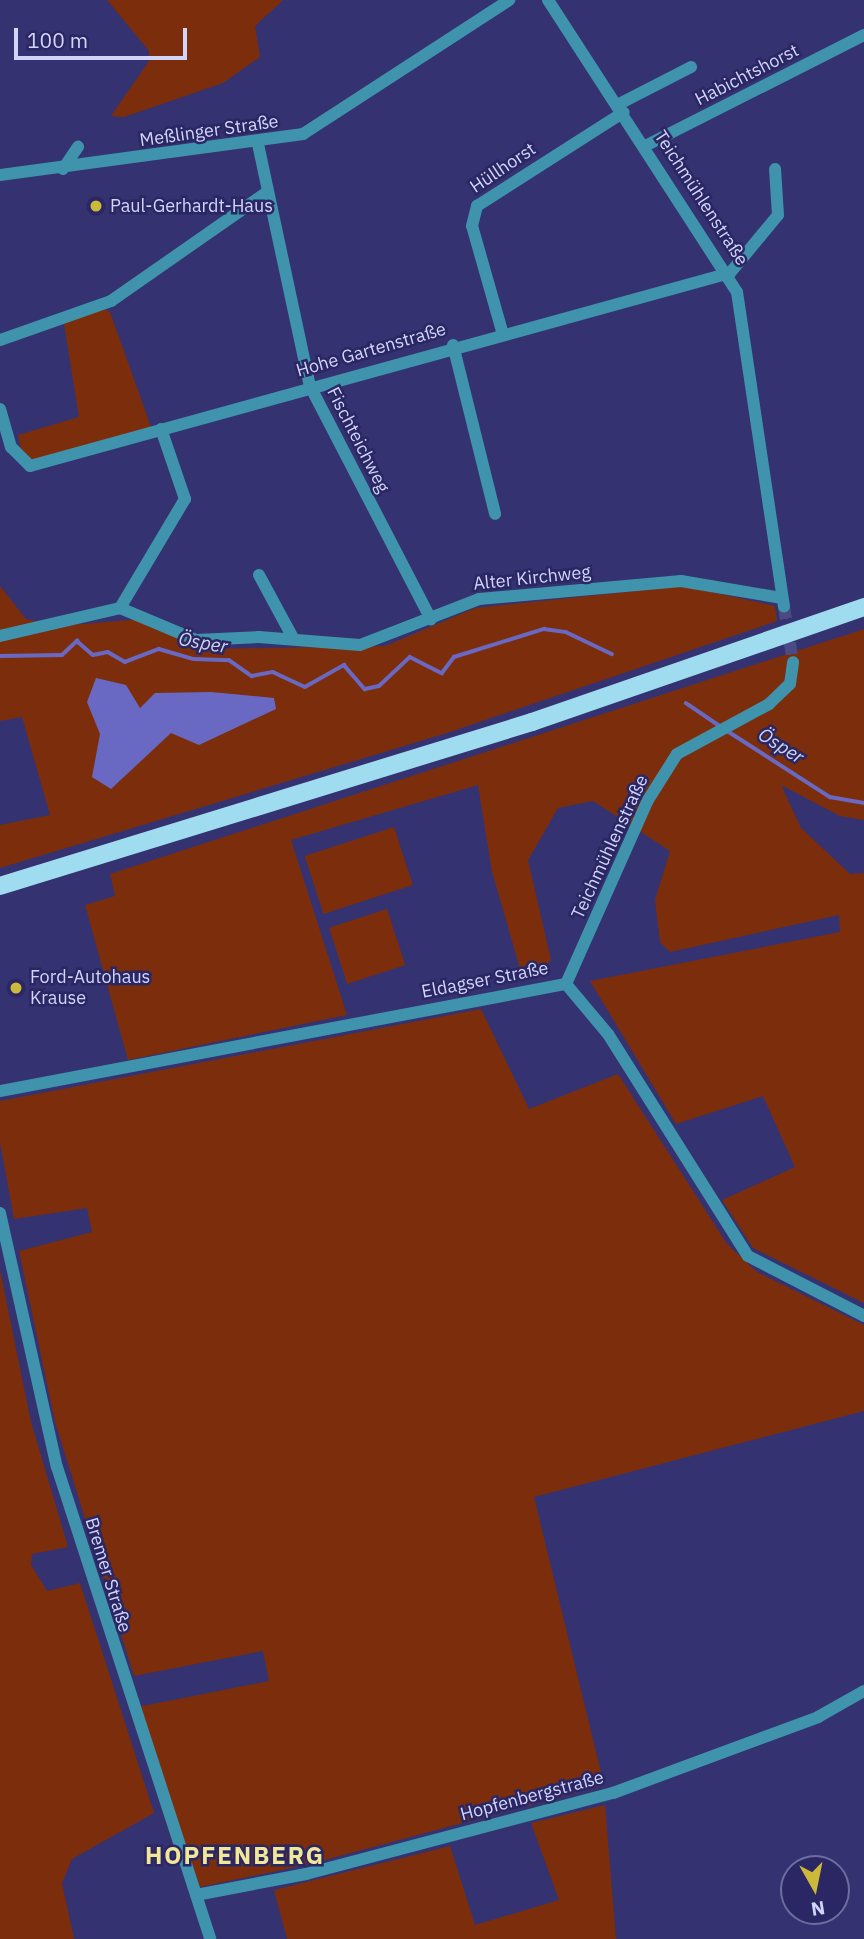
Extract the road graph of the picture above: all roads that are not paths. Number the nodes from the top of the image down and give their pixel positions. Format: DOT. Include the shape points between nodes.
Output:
graph roads {
  1 [pos="509,0"];
  2 [pos="548,0"];
  3 [pos="864,35"];
  4 [pos="691,66"];
  5 [pos="621,108"];
  6 [pos="258,144"];
  7 [pos="647,145"];
  8 [pos="78,147"];
  9 [pos="63,169"];
  10 [pos="775,169"];
  11 [pos="0,175"];
  12 [pos="267,192"];
  13 [pos="730,273"];
  14 [pos="502,331"];
  15 [pos="0,340"];
  16 [pos="453,345"];
  17 [pos="310,386"];
  18 [pos="0,409"];
  19 [pos="161,429"];
  20 [pos="495,514"];
  21 [pos="259,575"];
  22 [pos="783,603"];
  23 [pos="864,607"];
  24 [pos="120,608"];
  25 [pos="431,619"];
  26 [pos="0,636"];
  27 [pos="293,638"];
  28 [pos="793,662"];
  29 [pos="0,886"];
  30 [pos="566,984"];
  31 [pos="0,1091"];
  32 [pos="0,1213"];
  33 [pos="864,1316"];
  34 [pos="864,1691"];
  35 [pos="196,1895"];
  36 [pos="210,1939"];
  1 -- 6 [label="street, Meßlinger Straße" via="303,134"];
  2 -- 5 [label="street, Teichmühlenstraße"];
  3 -- 7 [label="street, Habichtshorst"];
  4 -- 5 [label="street, Hüllhorst"];
  5 -- 7 [label="street, Teichmühlenstraße"];
  5 -- 14 [label="street, Hüllhorst" via="477,206 472,226"];
  6 -- 9 [label="street, Meßlinger Straße"];
  6 -- 12 [label="street, Fischteichweg"];
  7 -- 13 [label="street, Teichmühlenstraße"];
  8 -- 9 [label="street"];
  9 -- 11 [label="street, Meßlinger Straße"];
  10 -- 13 [label="street" via="778,215"];
  12 -- 15 [label="street" via="111,301"];
  12 -- 17 [label="street, Fischteichweg"];
  13 -- 14 [label="street, Hohe Gartenstraße"];
  13 -- 22 [label="street, Teichmühlenstraße"];
  14 -- 16 [label="street, Hohe Gartenstraße"];
  16 -- 17 [label="street, Hohe Gartenstraße"];
  16 -- 20 [label="street"];
  17 -- 19 [label="street, Hohe Gartenstraße"];
  17 -- 25 [label="street, Fischteichweg"];
  18 -- 19 [label="street, Hohe Gartenstraße" via="11,447 24,463"];
  19 -- 24 [label="street" via="185,499"];
  21 -- 27 [label="street"];
  22 -- 25 [label="street, Alter Kirchweg" via="681,581 479,599"];
  23 -- 29 [label="main road" via="519,727"];
  24 -- 26 [label="street"];
  24 -- 27 [label="street, Alter Kirchweg" via="196,640"];
  25 -- 27 [label="street, Alter Kirchweg" via="360,645"];
  28 -- 30 [label="street, Teichmühlenstraße" via="790,684 731,726 677,754 648,800"];
  30 -- 31 [label="street, Eldagser Straße"];
  30 -- 33 [label="street, Eldagser Straße" via="608,1034 748,1256"];
  32 -- 35 [label="street, Bremer Straße" via="57,1467"];
  34 -- 35 [label="street, Hopfenbergstraße" via="818,1717 613,1793 306,1874"];
  35 -- 36 [label="street, Bremer Straße"];
}
